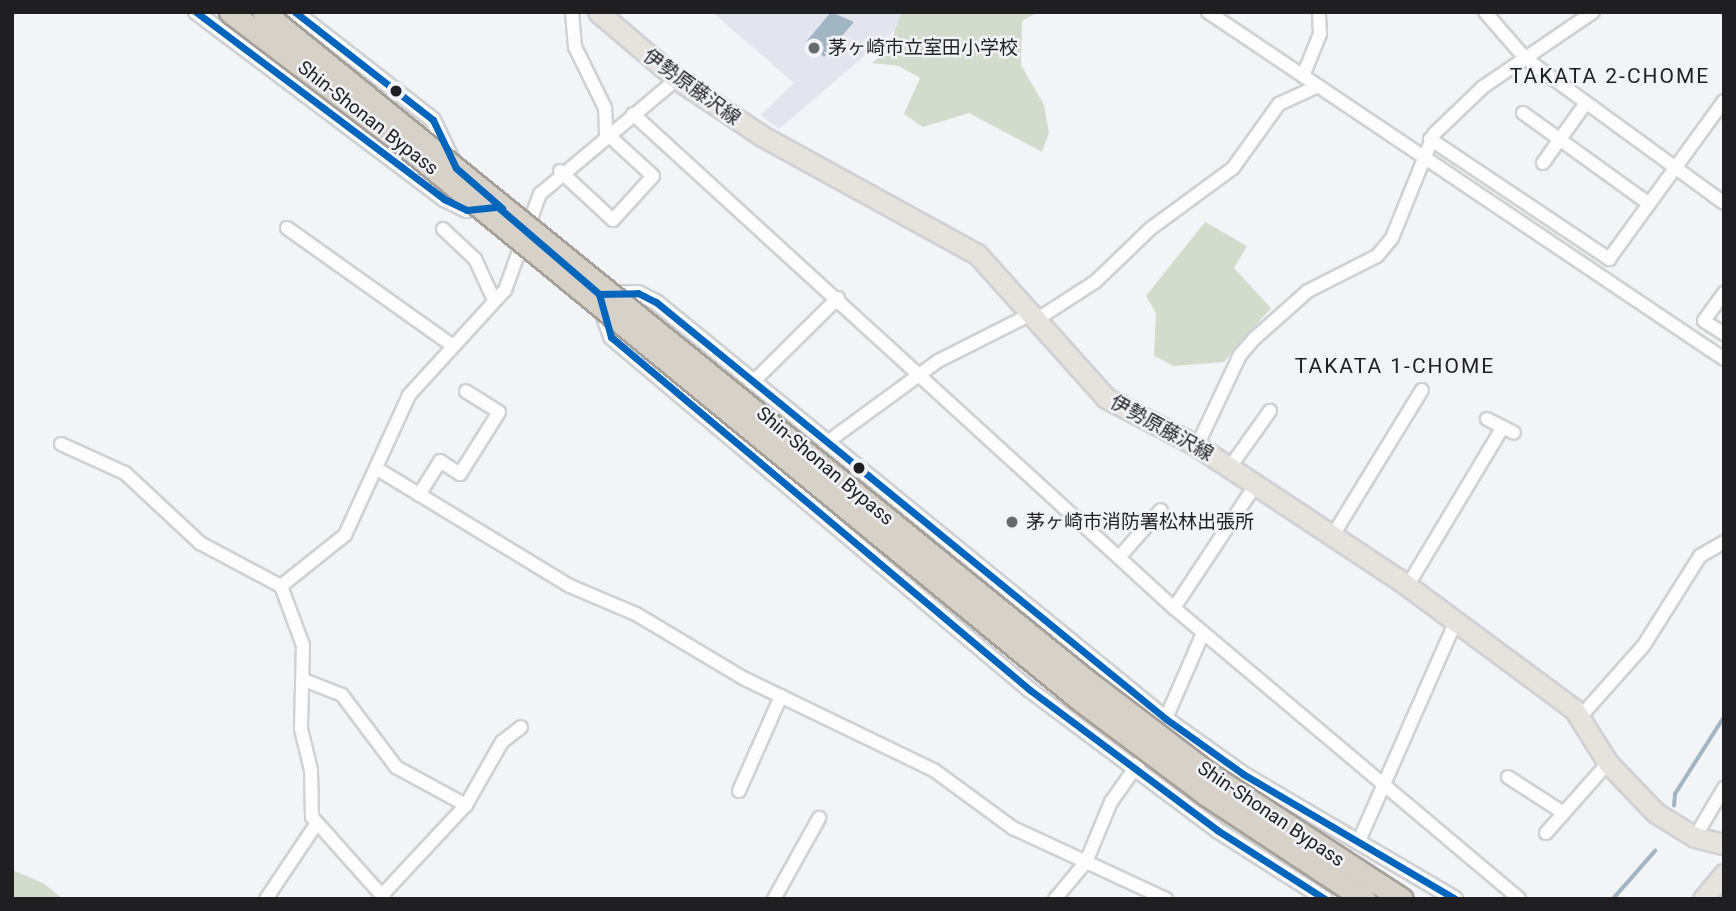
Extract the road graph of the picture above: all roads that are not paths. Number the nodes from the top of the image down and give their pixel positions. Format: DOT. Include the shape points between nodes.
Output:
graph roads {
  1 [pos="196,12"];
  2 [pos="230,12"];
  3 [pos="263,12"];
  4 [pos="295,12"];
  5 [pos="572,12"];
  6 [pos="597,12"];
  7 [pos="1208,12"];
  8 [pos="1319,12"];
  9 [pos="1485,12"];
  10 [pos="1593,12"];
  11 [pos="1525,58"];
  12 [pos="1303,76"];
  13 [pos="677,79"];
  14 [pos="1318,86"];
  15 [pos="1724,102"];
  16 [pos="1586,103"];
  17 [pos="1523,113"];
  18 [pos="633,114"];
  19 [pos="606,133"];
  20 [pos="1430,139"];
  21 [pos="1560,140"];
  22 [pos="1422,155"];
  23 [pos="1543,163"];
  24 [pos="1675,168"];
  25 [pos="560,171"];
  26 [pos="1724,203"];
  27 [pos="1649,204"];
  28 [pos="508,216"];
  29 [pos="287,228"];
  30 [pos="443,229"];
  31 [pos="524,229"];
  32 [pos="1724,293"];
  33 [pos="599,294"];
  34 [pos="838,298"];
  35 [pos="494,300"];
  36 [pos="1033,317"];
  37 [pos="1724,334"];
  38 [pos="450,344"];
  39 [pos="1724,359"];
  40 [pos="917,376"];
  41 [pos="752,383"];
  42 [pos="1422,390"];
  43 [pos="466,391"];
  44 [pos="1270,411"];
  45 [pos="1487,419"];
  46 [pos="822,440"];
  47 [pos="61,444"];
  48 [pos="1197,446"];
  49 [pos="1230,467"];
  50 [pos="379,471"];
  51 [pos="782,479"];
  52 [pos="1256,484"];
  53 [pos="419,495"];
  54 [pos="1161,510"];
  55 [pos="1333,535"];
  56 [pos="1724,541"];
  57 [pos="1121,555"];
  58 [pos="281,586"];
  59 [pos="1408,586"];
  60 [pos="1174,608"];
  61 [pos="1455,623"];
  62 [pos="1203,633"];
  63 [pos="304,680"];
  64 [pos="781,696"];
  65 [pos="1581,716"];
  66 [pos="1166,719"];
  67 [pos="521,727"];
  68 [pos="1608,763"];
  69 [pos="1136,770"];
  70 [pos="1508,777"];
  71 [pos="1380,783"];
  72 [pos="1724,788"];
  73 [pos="739,791"];
  74 [pos="466,805"];
  75 [pos="1562,811"];
  76 [pos="819,818"];
  77 [pos="315,826"];
  78 [pos="1546,833"];
  79 [pos="1695,837"];
  80 [pos="1358,843"];
  81 [pos="1724,844"];
  82 [pos="1086,862"];
  83 [pos="1724,874"];
  84 [pos="384,896"];
  85 [pos="266,899"];
  86 [pos="774,899"];
  87 [pos="1055,899"];
  88 [pos="1166,899"];
  89 [pos="1325,899"];
  90 [pos="1364,899"];
  91 [pos="1402,899"];
  92 [pos="1455,899"];
  93 [pos="1519,899"];
  94 [pos="1703,899"];
  1 -- 28 [label="street" via="444,200 467,209 498,207"];
  2 -- 90 [label="highway, Shin-Shonan Bypass, bridge" via="402,143 1080,700 1205,794"];
  3 -- 91 [label="highway, Shin-Shonan Bypass, bridge" via="1086,680 1208,773"];
  4 -- 28 [label="street" via="433,120 456,168"];
  5 -- 19 [label="street" via="575,47 605,108"];
  6 -- 13 [label="main road, 伊勢原藤沢線"];
  7 -- 12 [label="street"];
  8 -- 12 [label="street" via="1320,34"];
  9 -- 11 [label="street"];
  10 -- 11 [label="street"];
  11 -- 16 [label="street"];
  11 -- 20 [label="street" via="1464,103"];
  12 -- 14 [label="street"];
  13 -- 18 [label="street"];
  13 -- 36 [label="main road, 伊勢原藤沢線" via="762,136 977,254"];
  14 -- 22 [label="street"];
  14 -- 36 [label="street" via="1279,104 1233,168 1143,235 1088,288"];
  15 -- 24 [label="street"];
  16 -- 21 [label="street"];
  16 -- 24 [label="street"];
  17 -- 21 [label="street"];
  18 -- 19 [label="street"];
  18 -- 34 [label="street"];
  19 -- 25 [label="street"];
  19 -- 25 [label="street" via="653,176 612,220"];
  20 -- 22 [label="street"];
  20 -- 27 [label="street" via="1609,259"];
  21 -- 23 [label="street"];
  21 -- 27 [label="street"];
  22 -- 39 [label="street"];
  22 -- 48 [label="street" via="1385,248 1308,290 1255,338 1240,355"];
  24 -- 26 [label="street"];
  24 -- 27 [label="street"];
  25 -- 31 [label="street" via="540,194"];
  28 -- 31 [label="street"];
  29 -- 38 [label="street"];
  30 -- 35 [label="street" via="475,259"];
  31 -- 33 [label="street"];
  31 -- 35 [label="street" via="505,290"];
  32 -- 37 [label="street" via="1704,321"];
  33 -- 41 [label="street" via="638,293 656,302"];
  33 -- 51 [label="street" via="611,337"];
  34 -- 40 [label="street"];
  34 -- 41 [label="street"];
  35 -- 38 [label="street"];
  36 -- 40 [label="street"];
  36 -- 48 [label="main road, 伊勢原藤沢線" via="1106,398"];
  38 -- 50 [label="street" via="409,395"];
  40 -- 46 [label="street"];
  40 -- 57 [label="street"];
  41 -- 46 [label="street"];
  42 -- 55 [label="street"];
  43 -- 53 [label="street" via="499,412 460,474 440,461"];
  44 -- 49 [label="street"];
  45 -- 59 [label="street" via="1509,430"];
  46 -- 51 [label="street"];
  46 -- 66 [label="street"];
  47 -- 58 [label="street" via="125,473 200,543"];
  48 -- 49 [label="main road, 伊勢原藤沢線"];
  49 -- 52 [label="main road, 伊勢原藤沢線"];
  50 -- 53 [label="street"];
  50 -- 58 [label="street" via="345,535"];
  51 -- 69 [label="street" via="1030,690"];
  52 -- 55 [label="main road, 伊勢原藤沢線"];
  52 -- 60 [label="street"];
  53 -- 64 [label="street" via="570,586 636,614"];
  54 -- 57 [label="street"];
  55 -- 59 [label="main road, 伊勢原藤沢線"];
  56 -- 65 [label="street" via="1700,556 1644,645"];
  57 -- 60 [label="street"];
  58 -- 63 [label="street" via="299,627"];
  59 -- 61 [label="main road, 伊勢原藤沢線"];
  60 -- 62 [label="street"];
  61 -- 65 [label="main road, 伊勢原藤沢線"];
  61 -- 71 [label="street"];
  62 -- 66 [label="street"];
  62 -- 71 [label="street"];
  63 -- 74 [label="street" via="342,695 396,767"];
  63 -- 77 [label="street" via="301,729"];
  64 -- 73 [label="street"];
  64 -- 82 [label="street" via="936,771 1013,828"];
  65 -- 68 [label="main road, 伊勢原藤沢線"];
  66 -- 69 [label="street"];
  66 -- 80 [label="street"];
  67 -- 74 [label="street" via="502,742"];
  68 -- 75 [label="street"];
  68 -- 79 [label="main road, 伊勢原藤沢線" via="1656,813"];
  69 -- 82 [label="street" via="1111,802"];
  69 -- 89 [label="street"];
  70 -- 75 [label="street"];
  71 -- 80 [label="street"];
  71 -- 93 [label="street"];
  72 -- 79 [label="street"];
  74 -- 84 [label="street"];
  75 -- 78 [label="street"];
  76 -- 86 [label="street"];
  77 -- 84 [label="street"];
  77 -- 85 [label="street"];
  79 -- 81 [label="main road, 伊勢原藤沢線"];
  80 -- 92 [label="street"];
  82 -- 87 [label="street"];
  82 -- 88 [label="street"];
  83 -- 94 [label="main road"];
}
